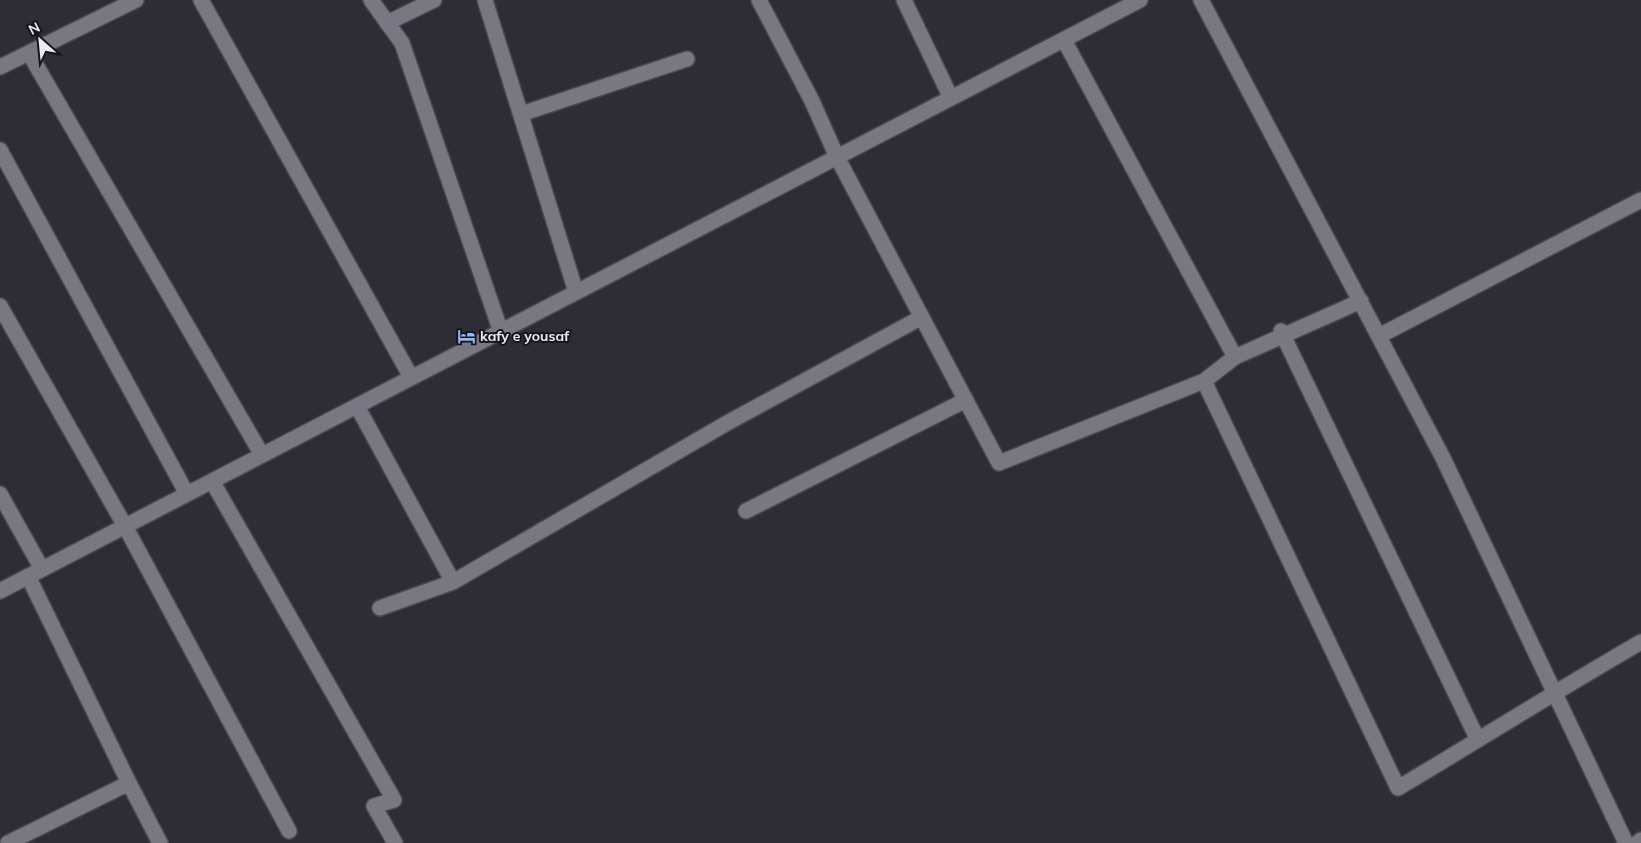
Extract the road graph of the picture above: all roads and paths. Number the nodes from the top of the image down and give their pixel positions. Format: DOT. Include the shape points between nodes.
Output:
graph roads {
  1 [pos="136,0"];
  2 [pos="201,0"];
  3 [pos="371,0"];
  4 [pos="434,0"];
  5 [pos="485,0"];
  6 [pos="759,0"];
  7 [pos="904,0"];
  8 [pos="1140,0"];
  9 [pos="1201,0"];
  10 [pos="388,23"];
  11 [pos="1064,40"];
  12 [pos="28,53"];
  13 [pos="687,59"];
  14 [pos="0,67"];
  15 [pos="951,98"];
  16 [pos="521,114"];
  17 [pos="0,150"];
  18 [pos="837,157"];
  19 [pos="1641,200"];
  20 [pos="576,292"];
  21 [pos="1360,301"];
  22 [pos="0,306"];
  23 [pos="922,317"];
  24 [pos="500,332"];
  25 [pos="1282,333"];
  26 [pos="1379,336"];
  27 [pos="1235,357"];
  28 [pos="411,378"];
  29 [pos="1204,381"];
  30 [pos="966,400"];
  31 [pos="357,406"];
  32 [pos="262,455"];
  33 [pos="212,481"];
  34 [pos="0,494"];
  35 [pos="186,494"];
  36 [pos="746,510"];
  37 [pos="125,526"];
  38 [pos="42,569"];
  39 [pos="28,576"];
  40 [pos="454,582"];
  41 [pos="0,591"];
  42 [pos="380,608"];
  43 [pos="1641,642"];
  44 [pos="1554,691"];
  45 [pos="1478,740"];
  46 [pos="129,783"];
  47 [pos="290,831"];
  48 [pos="1641,840"];
  49 [pos="8,843"];
  50 [pos="160,843"];
  51 [pos="395,843"];
  52 [pos="1626,843"];
  53 [pos="1638,843"];
  1 -- 12 [label="street"];
  2 -- 28 [label="street"];
  3 -- 10 [label="street"];
  4 -- 10 [label="street"];
  5 -- 16 [label="street"];
  6 -- 18 [label="street" via="812,101"];
  7 -- 15 [label="street"];
  8 -- 11 [label="street"];
  9 -- 21 [label="street"];
  10 -- 24 [label="street" via="402,43"];
  11 -- 15 [label="street"];
  11 -- 27 [label="street"];
  12 -- 14 [label="street"];
  12 -- 32 [label="street"];
  13 -- 16 [label="street"];
  15 -- 18 [label="street"];
  16 -- 20 [label="street"];
  17 -- 35 [label="street"];
  18 -- 20 [label="street"];
  18 -- 23 [label="street"];
  19 -- 26 [label="street"];
  20 -- 24 [label="street"];
  21 -- 25 [label="street"];
  21 -- 26 [label="street"];
  22 -- 37 [label="street"];
  23 -- 30 [label="street"];
  23 -- 40 [label="street" via="728,422"];
  24 -- 28 [label="street"];
  25 -- 27 [label="street"];
  25 -- 45 [label="street"];
  26 -- 44 [label="street" via="1443,458"];
  27 -- 29 [label="street"];
  28 -- 31 [label="street"];
  29 -- 30 [label="street" via="999,463"];
  29 -- 45 [label="street" via="1398,788"];
  30 -- 36 [label="street"];
  31 -- 32 [label="street"];
  31 -- 40 [label="street"];
  32 -- 33 [label="street"];
  33 -- 35 [label="street"];
  33 -- 51 [label="street" via="394,800 374,806"];
  34 -- 38 [label="street"];
  35 -- 37 [label="street"];
  37 -- 38 [label="street"];
  37 -- 47 [label="street"];
  38 -- 39 [label="street"];
  39 -- 41 [label="street"];
  39 -- 46 [label="street"];
  40 -- 42 [label="street"];
  43 -- 44 [label="street"];
  44 -- 45 [label="street"];
  44 -- 52 [label="street"];
  46 -- 49 [label="street"];
  46 -- 50 [label="street"];
  48 -- 53 [label="street"];
}
